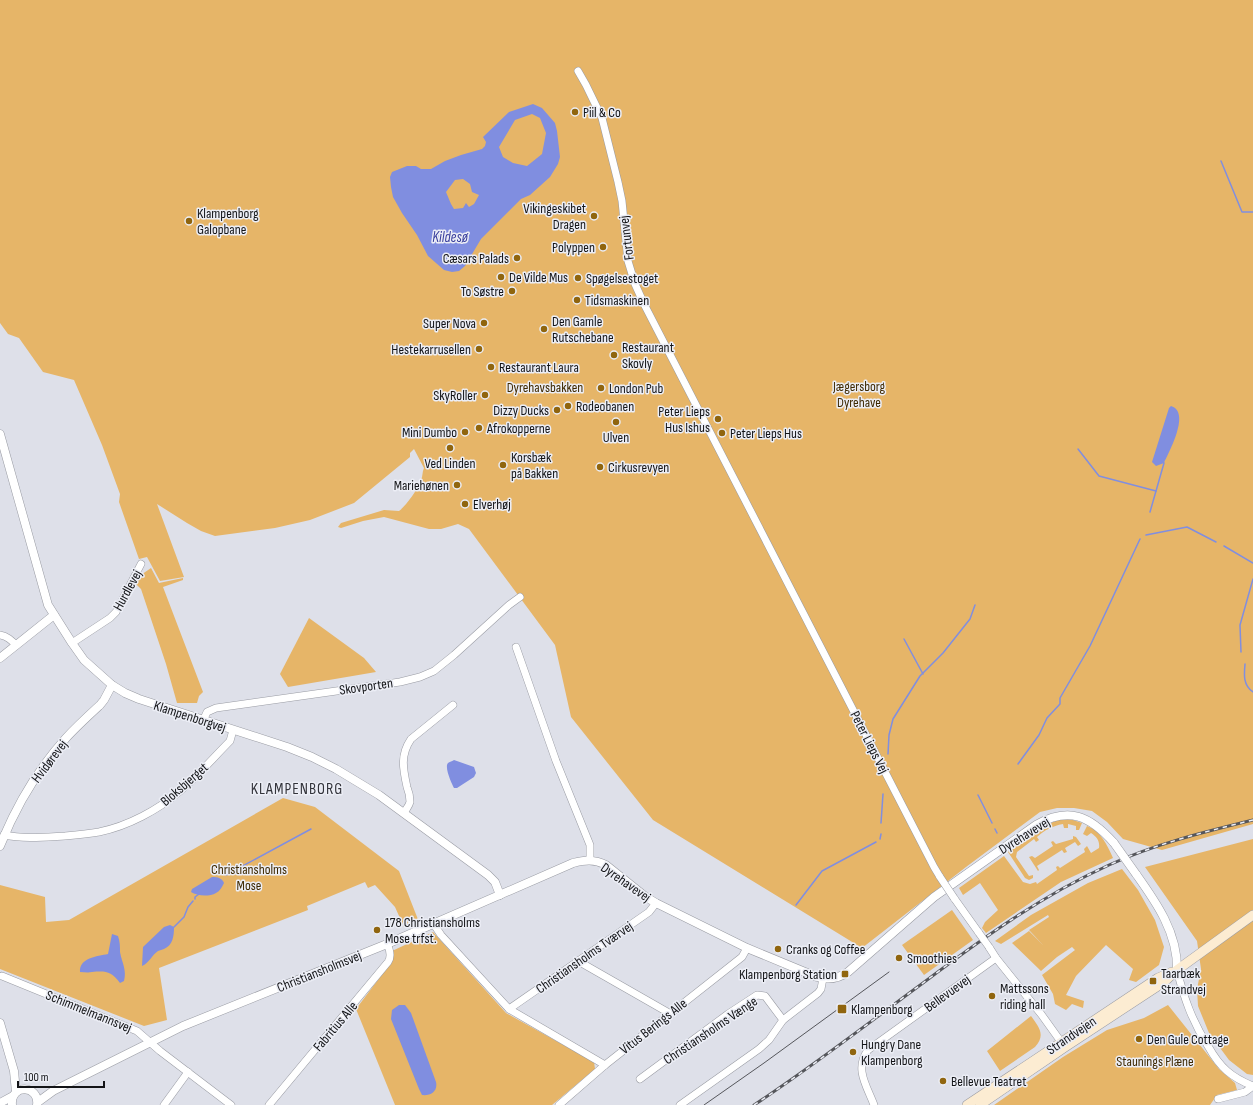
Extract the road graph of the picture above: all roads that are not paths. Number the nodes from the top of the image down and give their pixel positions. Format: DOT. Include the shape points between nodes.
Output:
graph roads {
  1 [pos="578,71"];
  2 [pos="704,420"];
  3 [pos="0,434"];
  4 [pos="141,564"];
  5 [pos="520,598"];
  6 [pos="54,615"];
  7 [pos="0,635"];
  8 [pos="72,643"];
  9 [pos="16,645"];
  10 [pos="516,647"];
  11 [pos="0,658"];
  12 [pos="112,685"];
  13 [pos="453,705"];
  14 [pos="203,721"];
  15 [pos="233,730"];
  16 [pos="404,813"];
  17 [pos="4,835"];
  18 [pos="0,846"];
  19 [pos="590,860"];
  20 [pos="500,895"];
  21 [pos="656,903"];
  22 [pos="1253,915"];
  23 [pos="433,924"];
  24 [pos="387,944"];
  25 [pos="747,948"];
  26 [pos="996,958"];
  27 [pos="578,961"];
  28 [pos="1177,970"];
  29 [pos="2,976"];
  30 [pos="823,978"];
  31 [pos="509,1009"];
  32 [pos="669,1013"];
  33 [pos="783,1020"];
  34 [pos="0,1023"];
  35 [pos="151,1042"];
  36 [pos="1063,1044"];
  37 [pos="605,1065"];
  38 [pos="14,1071"];
  39 [pos="188,1072"];
  40 [pos="640,1079"];
  41 [pos="1253,1086"];
  42 [pos="26,1089"];
  43 [pos="53,1091"];
  44 [pos="15,1094"];
  45 [pos="35,1094"];
  46 [pos="1218,1099"];
  47 [pos="0,1103"];
  48 [pos="37,1104"];
  49 [pos="12,1105"];
  50 [pos="164,1105"];
  51 [pos="231,1105"];
  52 [pos="269,1105"];
  53 [pos="558,1105"];
  54 [pos="680,1105"];
  55 [pos="874,1105"];
  56 [pos="967,1105"];
  57 [pos="980,1105"];
  1 -- 2 [label="street, Fortunvej" via="602,118 610,147 622,201 628,261 635,284"];
  2 -- 26 [label="street, Peter Lieps Vej, bridge" via="931,862"];
  3 -- 6 [label="street, Klampenborgvej" via="44,597"];
  4 -- 8 [label="street, Hurdlevej" via="116,612"];
  5 -- 14 [label="street, Skovporten" via="434,671 420,677 216,708 207,712"];
  6 -- 8 [label="street, Klampenborgvej"];
  6 -- 9 [label="street"];
  7 -- 9 [label="street"];
  8 -- 12 [label="street, Klampenborgvej" via="84,660"];
  9 -- 11 [label="street"];
  10 -- 19 [label="street, Dyrehavevej" via="556,761 590,845"];
  12 -- 14 [label="street, Klampenborgvej" via="139,699"];
  12 -- 17 [label="street, Hvidørevej" via="104,700 52,754 14,812"];
  13 -- 16 [label="street" via="406,746 403,762 410,804"];
  14 -- 15 [label="street, Klampenborgvej"];
  15 -- 16 [label="street, Klampenborgvej" via="287,747 330,766"];
  15 -- 17 [label="street, Bloksbjerget" via="230,741 181,791 130,822 85,834 16,837"];
  16 -- 20 [label="street, Klampenborgvej" via="488,875 495,882"];
  17 -- 18 [label="street, Hvidørevej"];
  19 -- 20 [label="street, Christiansholmsvej" via="573,863"];
  19 -- 21 [label="street, Dyrehavevej" via="606,865"];
  20 -- 23 [label="street, Christiansholmsvej"];
  21 -- 25 [label="street, Dyrehavevej"];
  21 -- 27 [label="street, Christiansholms Tværvej" via="649,912"];
  22 -- 28 [label="main road, Strandvejen"];
  23 -- 24 [label="street, Christiansholmsvej"];
  23 -- 31 [label="street" via="440,935"];
  24 -- 35 [label="street, Christiansholmsvej" via="183,1026"];
  24 -- 52 [label="street, Fabritius Alle" via="391,958"];
  25 -- 30 [label="street, Dyrehavevej"];
  25 -- 32 [label="street, Vitus Berings Alle" via="742,957"];
  26 -- 36 [label="street, Peter Lieps Vej"];
  26 -- 55 [label="street, Bellevuevej" via="868,1050 861,1068"];
  27 -- 31 [label="street, Christiansholms Tværvej"];
  27 -- 32 [label="street"];
  28 -- 30 [label="street, Dyrehavevej, bridge" via="1176,955 1165,919 1156,902 1114,843 1097,826 1088,820 1067,815 1055,816 1036,824 934,897 848,972 838,977"];
  28 -- 36 [label="main road, Strandvejen" via="1164,982"];
  28 -- 41 [label="street" via="1192,1017 1214,1056 1240,1081"];
  29 -- 35 [label="street, Schimmelmannsvej" via="137,1031"];
  30 -- 33 [label="street" via="818,993"];
  31 -- 37 [label="street"];
  32 -- 37 [label="street, Vitus Berings Alle"];
  33 -- 40 [label="street, Christiansholms Vænge" via="765,996 757,995"];
  33 -- 54 [label="street" via="759,1049"];
  34 -- 38 [label="street"];
  35 -- 39 [label="street, Schimmelmannsvej"];
  35 -- 43 [label="street, Christiansholmsvej"];
  36 -- 56 [label="main road, Strandvejen"];
  36 -- 57 [label="main road, Strandvejen"];
  37 -- 53 [label="street, Vitus Berings Alle"];
  38 -- 42 [label="street"];
  38 -- 44 [label="street"];
  39 -- 50 [label="street"];
  39 -- 51 [label="street, Schimmelmannsvej"];
  41 -- 46 [label="street" via="1243,1093"];
  42 -- 44 [label="street"];
  42 -- 45 [label="street"];
  43 -- 45 [label="street, Christiansholmsvej"];
  43 -- 48 [label="street, Christiansholmsvej"];
  44 -- 47 [label="street"];
  44 -- 49 [label="street"];
  45 -- 48 [label="street"];
}
